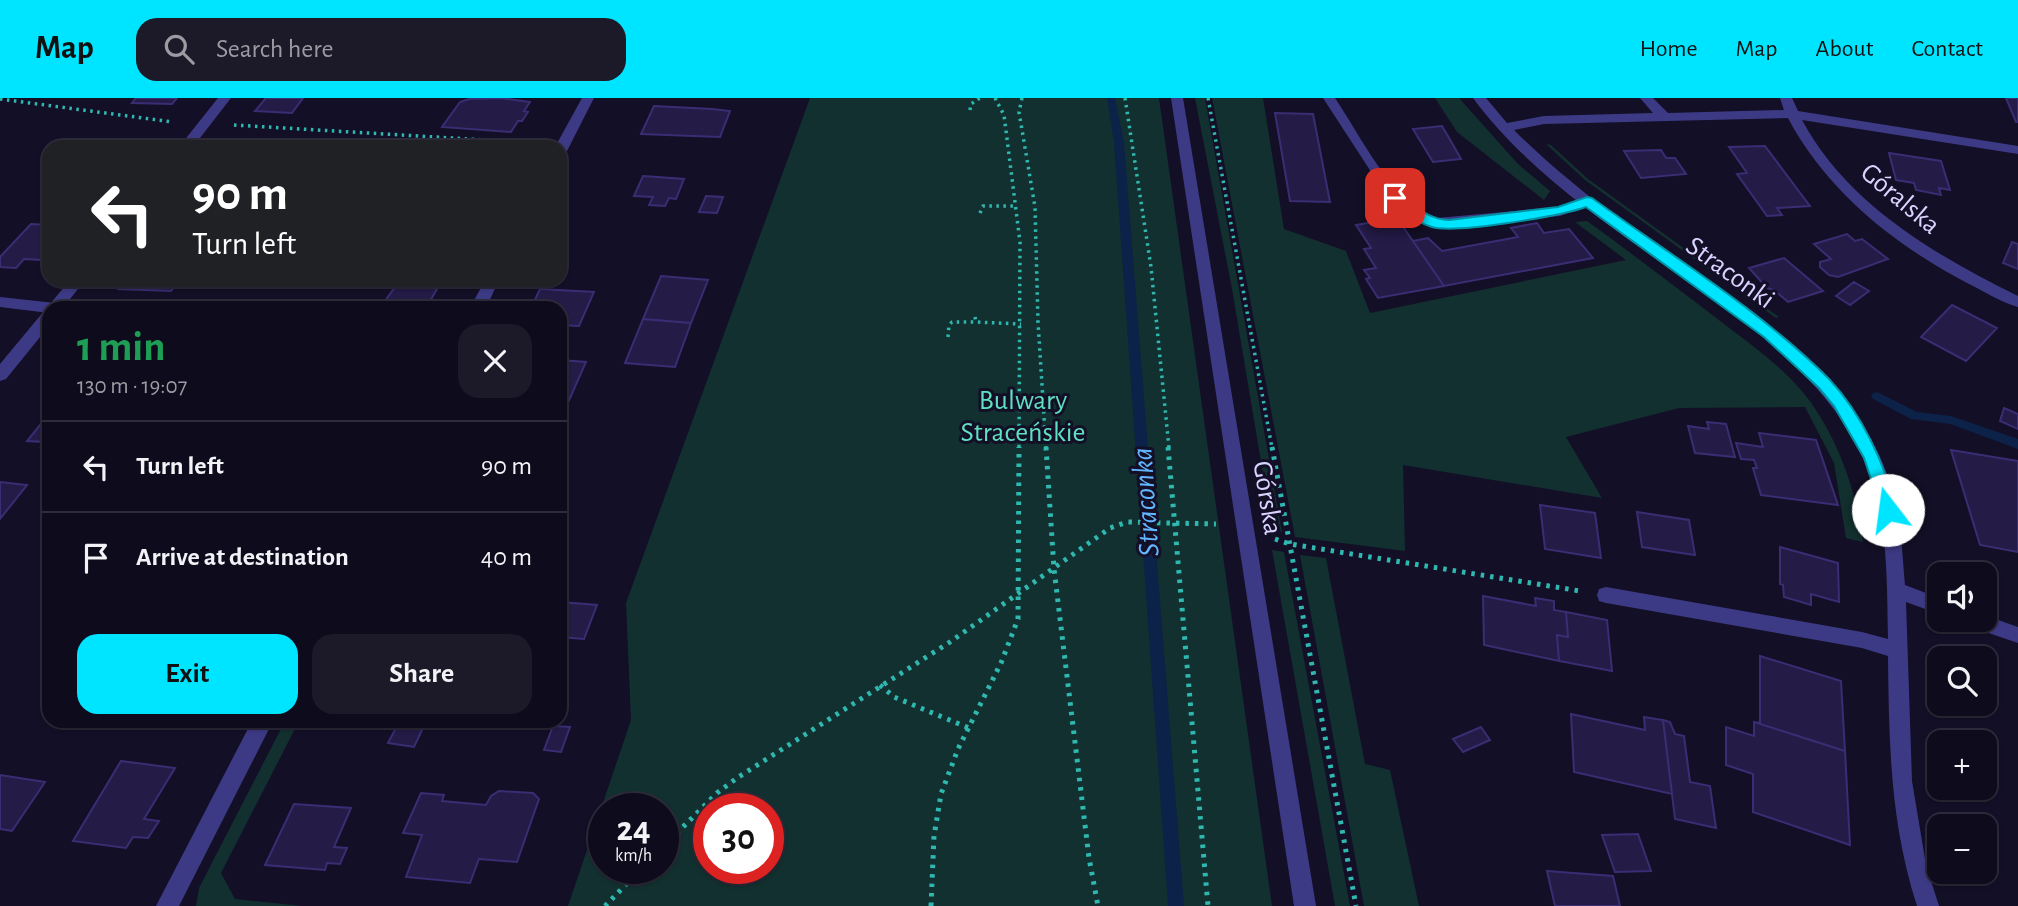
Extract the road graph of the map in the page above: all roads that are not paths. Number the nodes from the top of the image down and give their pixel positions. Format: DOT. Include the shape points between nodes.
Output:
graph roads {
  1 [pos="225,98"];
  2 [pos="588,98"];
  3 [pos="1177,98"];
  4 [pos="1329,98"];
  5 [pos="1479,98"];
  6 [pos="1646,98"];
  7 [pos="1786,98"];
  8 [pos="1792,114"];
  9 [pos="1664,117"];
  10 [pos="1506,127"];
  11 [pos="192,140"];
  12 [pos="566,140"];
  13 [pos="2018,150"];
  14 [pos="1587,201"];
  15 [pos="72,287"];
  16 [pos="61,301"];
  17 [pos="0,302"];
  18 [pos="2018,302"];
  19 [pos="42,307"];
  20 [pos="42,324"];
  21 [pos="0,375"];
  22 [pos="1896,590"];
  23 [pos="1606,595"];
  24 [pos="1927,602"];
  25 [pos="1997,628"];
  26 [pos="2018,635"];
  27 [pos="1899,651"];
  28 [pos="259,728"];
  29 [pos="167,906"];
  30 [pos="1305,906"];
  31 [pos="1928,906"];
  1 -- 11 [label="street"];
  2 -- 12 [label="street"];
  3 -- 30 [label="street, Górska"];
  4 -- 14 [label="street" via="1395,198 1435,223 1560,211"];
  5 -- 10 [label="street, Straconki"];
  6 -- 9 [label="street"];
  7 -- 8 [label="street, Góralska"];
  8 -- 9 [label="street"];
  8 -- 13 [label="street"];
  8 -- 18 [label="street, Góralska" via="1816,152 1882,223 1935,260"];
  9 -- 10 [label="street" via="1544,120"];
  10 -- 14 [label="street, Straconki"];
  14 -- 22 [label="street, Straconki" via="1769,334 1832,393 1881,480"];
  15 -- 16 [label="street"];
  17 -- 19 [label="street"];
  20 -- 21 [label="street"];
  22 -- 24 [label="street"];
  22 -- 27 [label="street, Straconki"];
  23 -- 27 [label="street" via="1863,640"];
  25 -- 26 [label="street"];
  27 -- 31 [label="street, Straconki" via="1906,822"];
  28 -- 29 [label="street"];
}
